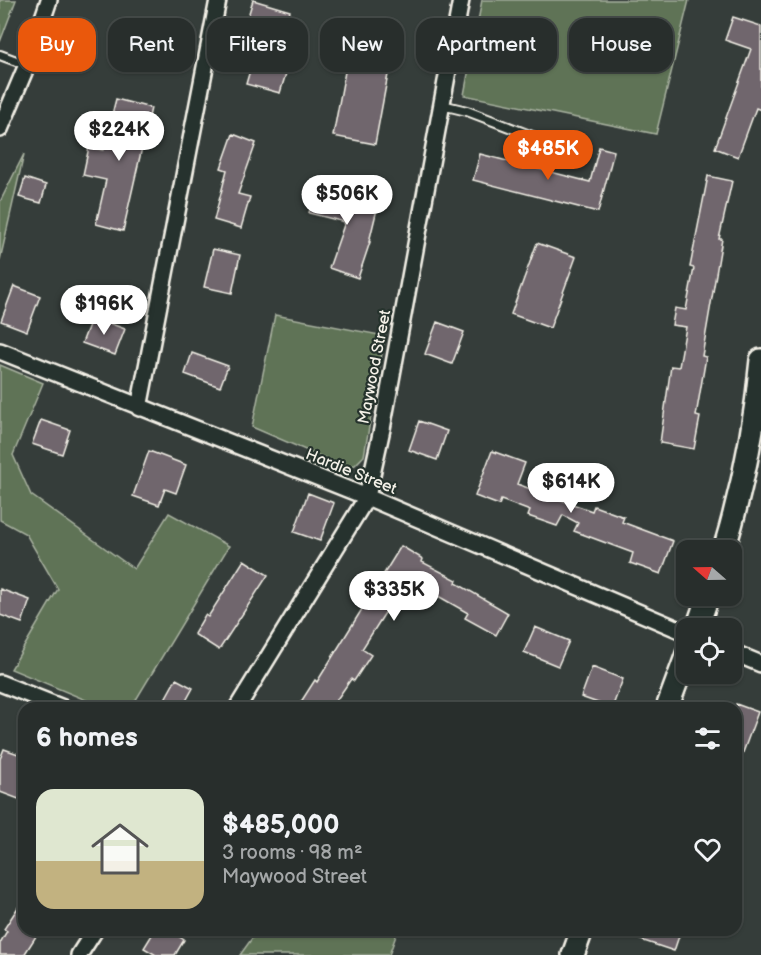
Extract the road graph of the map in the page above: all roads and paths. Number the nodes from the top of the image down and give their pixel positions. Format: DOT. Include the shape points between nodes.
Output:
graph roads {
  1 [pos="50,0"];
  2 [pos="218,0"];
  3 [pos="461,0"];
  4 [pos="44,18"];
  5 [pos="0,55"];
  6 [pos="18,62"];
  7 [pos="24,72"];
  8 [pos="442,105"];
  9 [pos="0,129"];
  10 [pos="577,153"];
  11 [pos="0,351"];
  12 [pos="761,360"];
  13 [pos="139,408"];
  14 [pos="367,497"];
  15 [pos="727,540"];
  16 [pos="676,628"];
  17 [pos="742,656"];
  18 [pos="761,664"];
  19 [pos="0,682"];
  20 [pos="676,684"];
  21 [pos="48,702"];
  22 [pos="241,702"];
  23 [pos="669,702"];
  24 [pos="91,936"];
  25 [pos="580,936"];
  26 [pos="79,955"];
  27 [pos="573,955"];
  1 -- 4 [label="street"];
  2 -- 13 [label="street"];
  3 -- 8 [label="street, Maywood Street"];
  5 -- 6 [label="lane"];
  7 -- 9 [label="street"];
  8 -- 10 [label="lane"];
  8 -- 14 [label="street, Maywood Street"];
  11 -- 13 [label="street, Hardie Street"];
  12 -- 15 [label="main road" via="756,418"];
  13 -- 14 [label="street, Hardie Street"];
  14 -- 16 [label="street, Hardie Street"];
  14 -- 22 [label="street, Maywood Street"];
  17 -- 18 [label="street"];
  19 -- 21 [label="street"];
  20 -- 23 [label="main road"];
  24 -- 26 [label="street"];
  25 -- 27 [label="main road"];
}
